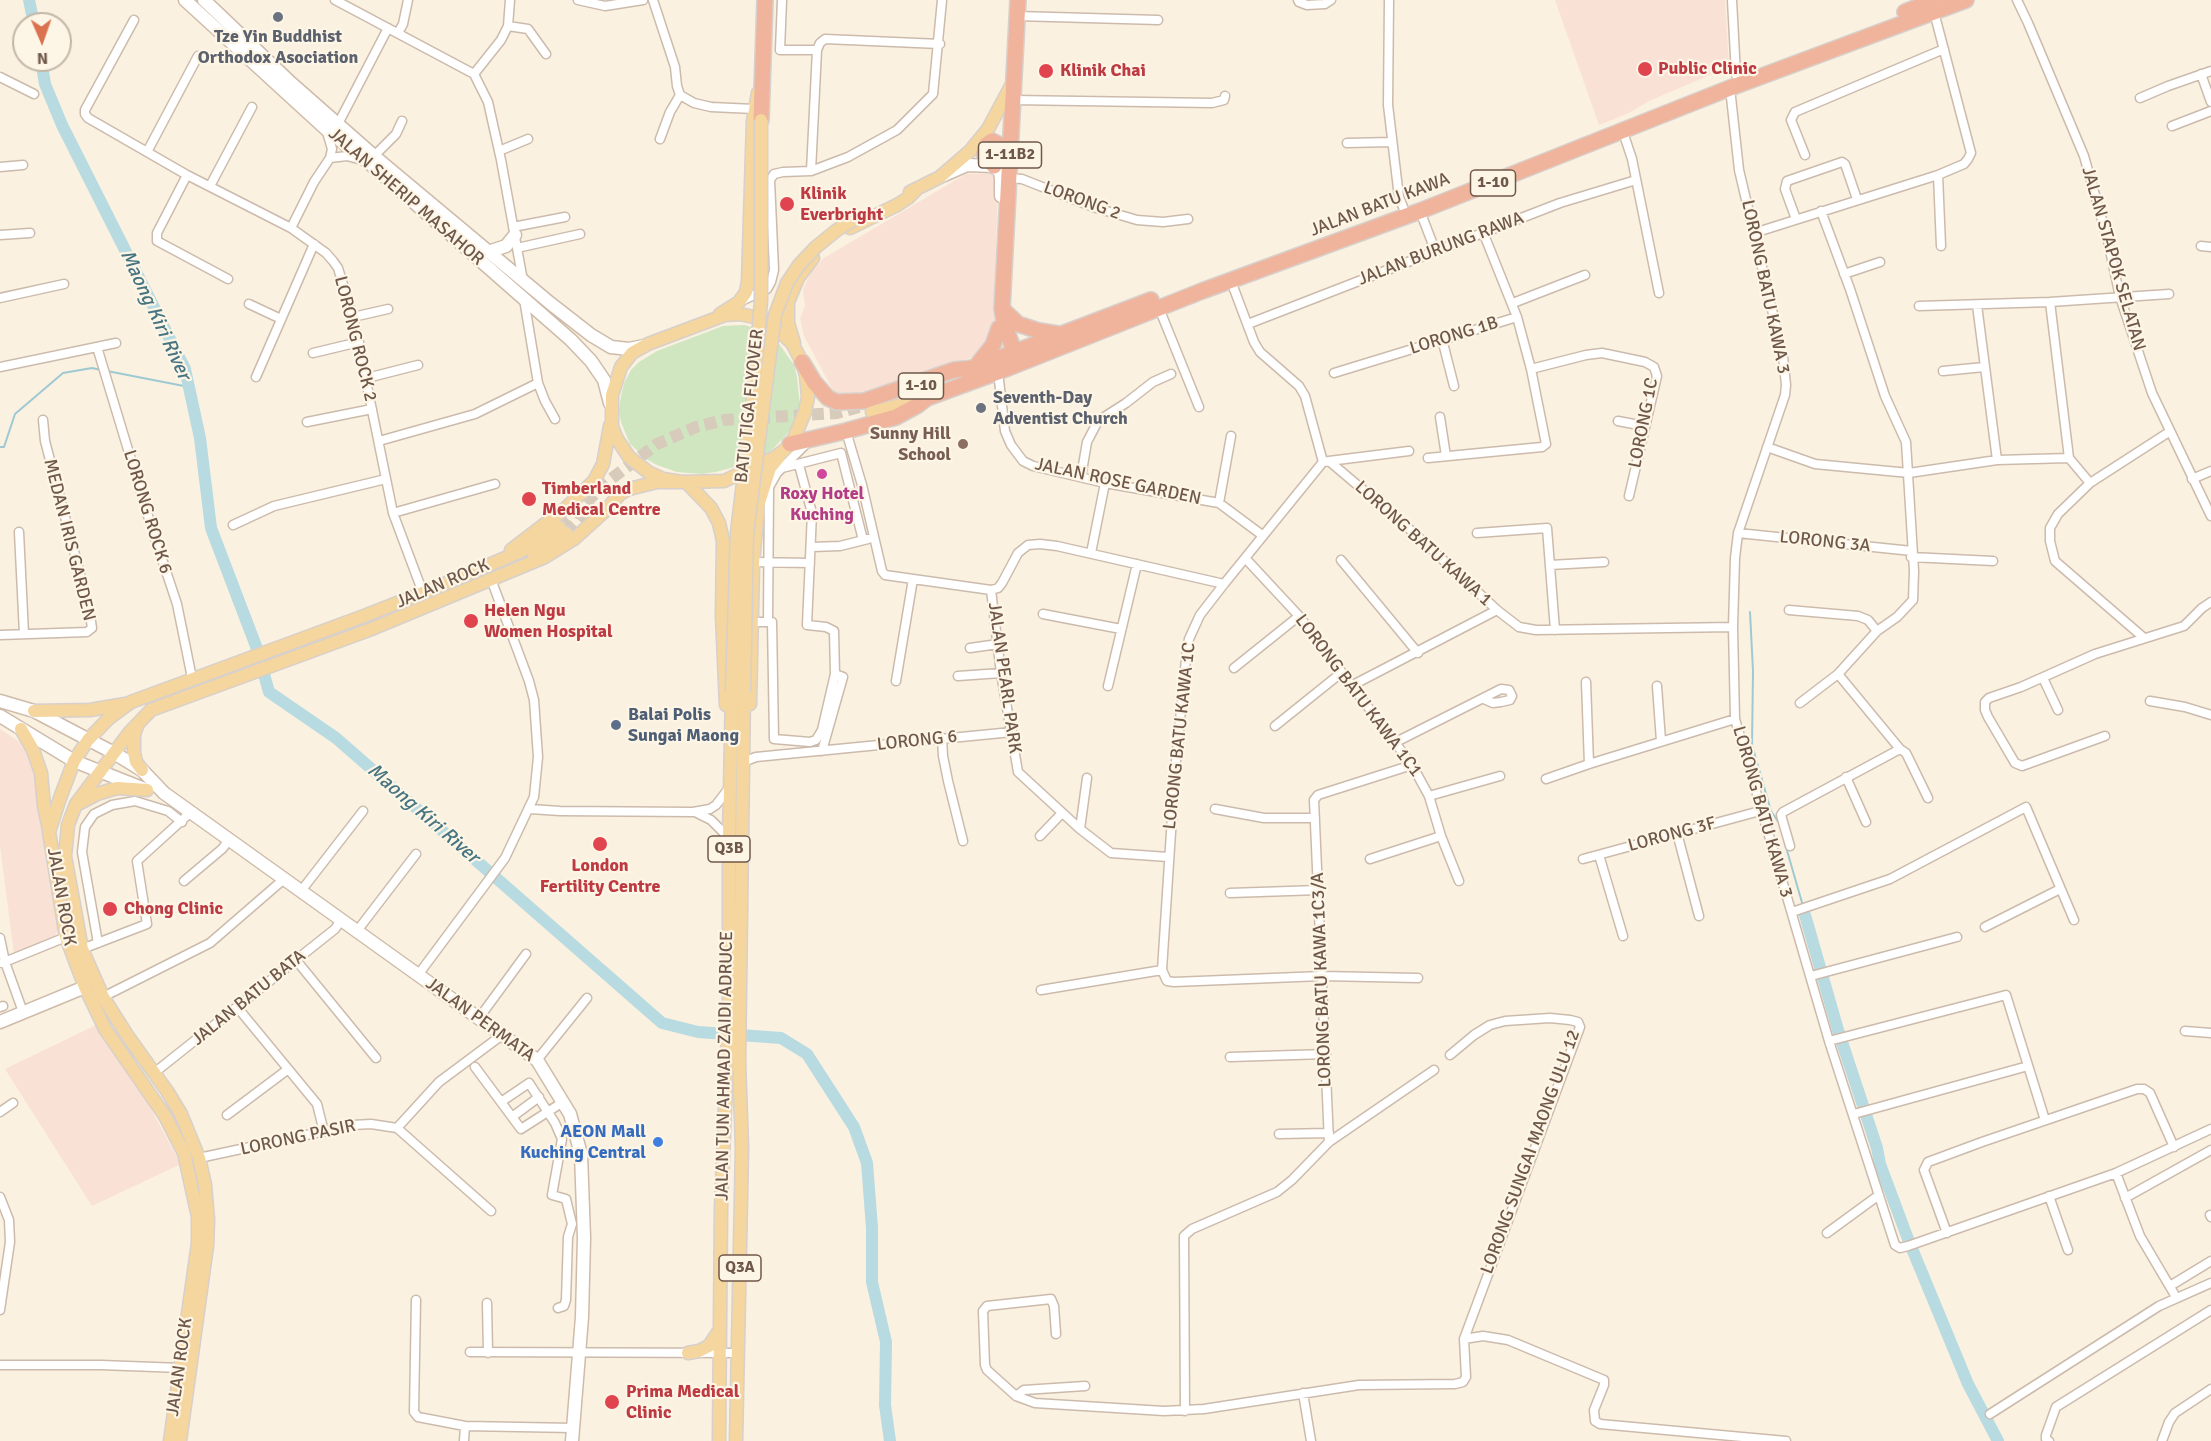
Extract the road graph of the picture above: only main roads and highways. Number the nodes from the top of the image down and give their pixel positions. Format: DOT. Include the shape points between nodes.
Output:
graph roads {
  1 [pos="185,0"];
  2 [pos="204,0"];
  3 [pos="765,0"];
  4 [pos="1018,0"];
  5 [pos="1966,0"];
  6 [pos="1935,6"];
  7 [pos="1013,82"];
  8 [pos="1733,82"];
  9 [pos="758,115"];
  10 [pos="332,127"];
  11 [pos="371,159"];
  12 [pos="1009,161"];
  13 [pos="994,166"];
  14 [pos="940,177"];
  15 [pos="916,190"];
  16 [pos="515,237"];
  17 [pos="488,252"];
  18 [pos="1002,309"];
  19 [pos="709,321"];
  20 [pos="999,328"];
  21 [pos="1060,334"];
  22 [pos="644,346"];
  23 [pos="799,355"];
  24 [pos="1010,361"];
  25 [pos="972,367"];
  26 [pos="927,398"];
  27 [pos="611,404"];
  28 [pos="611,419"];
  29 [pos="788,446"];
  30 [pos="683,482"];
  31 [pos="497,561"];
  32 [pos="491,579"];
  33 [pos="738,692"];
  34 [pos="0,701"];
  35 [pos="131,702"];
  36 [pos="34,711"];
  37 [pos="0,716"];
  38 [pos="737,719"];
  39 [pos="138,722"];
  40 [pos="21,729"];
  41 [pos="88,740"];
  42 [pos="114,753"];
  43 [pos="74,761"];
  44 [pos="142,770"];
  45 [pos="101,772"];
  46 [pos="147,790"];
  47 [pos="164,793"];
  48 [pos="76,804"];
  49 [pos="49,832"];
  50 [pos="85,987"];
  51 [pos="735,1006"];
  52 [pos="0,1022"];
  53 [pos="733,1062"];
  54 [pos="720,1331"];
  55 [pos="719,1371"];
  56 [pos="572,1435"];
  57 [pos="170,1441"];
  58 [pos="180,1441"];
  59 [pos="719,1441"];
  60 [pos="736,1441"];
  1 -- 10 [label="main road, JALAN SHERIP MASAHOR"];
  2 -- 10 [label="main road, JALAN SHERIP MASAHOR"];
  3 -- 9 [label="highway"];
  4 -- 7 [label="highway, 1-11B2"];
  5 -- 6 [label="highway, JALAN BATU KAWA / 1-10"];
  6 -- 8 [label="highway, JALAN BATU KAWA / 1-10"];
  7 -- 12 [label="highway, 1-11B2"];
  7 -- 14 [label="main road" via="988,129"];
  8 -- 21 [label="highway, JALAN BATU KAWA / 1-10"];
  8 -- 24 [label="highway, JALAN BATU KAWA / 1-10" via="1623,132 1420,211"];
  9 -- 19 [label="main road" via="746,292 739,302"];
  9 -- 33 [label="main road, BATU TIGA FLYOVER, bridge" via="761,301 737,532"];
  10 -- 11 [label="main road"];
  11 -- 17 [label="main road, JALAN SHERIP MASAHOR"];
  11 -- 27 [label="main road, JALAN SHERIP MASAHOR" via="449,235 524,297 591,361 604,380"];
  12 -- 13 [label="highway" via="1000,145 992,141 984,153"];
  12 -- 18 [label="highway, 1-11B2"];
  13 -- 14 [label="main road" via="967,165"];
  13 -- 20 [label="main road" via="1001,179"];
  14 -- 15 [label="main road"];
  15 -- 23 [label="main road" via="897,205 847,229 805,267 788,303 788,323"];
  15 -- 33 [label="main road, BATU TIGA FLYOVER, bridge" via="861,215 830,236 787,283 775,315 747,532"];
  16 -- 17 [label="main road" via="506,246"];
  17 -- 22 [label="main road, JALAN SHERIP MASAHOR" via="591,335 611,347"];
  18 -- 21 [label="highway" via="1018,324"];
  18 -- 24 [label="highway, 1-11B2"];
  19 -- 22 [label="main road"];
  19 -- 23 [label="main road" via="739,314 760,318 782,333"];
  20 -- 24 [label="main road"];
  20 -- 25 [label="highway" via="993,345"];
  21 -- 24 [label="highway, JALAN BATU KAWA / 1-10"];
  22 -- 27 [label="main road" via="621,367"];
  23 -- 25 [label="highway" via="808,374 828,398 850,403"];
  23 -- 29 [label="main road" via="808,390 807,405"];
  24 -- 25 [label="highway, JALAN BATU KAWA / 1-10"];
  24 -- 26 [label="highway, JALAN BATU KAWA / 1-10"];
  25 -- 26 [label="main road, JALAN BATU KAWA / 1-10" via="871,408"];
  26 -- 29 [label="highway" via="896,417"];
  27 -- 28 [label="main road"];
  28 -- 30 [label="main road" via="614,434 629,457 655,475"];
  28 -- 31 [label="main road" via="606,454 594,481 566,508"];
  29 -- 30 [label="main road" via="762,465 731,478"];
  29 -- 38 [label="main road" via="770,468 762,490 753,562 750,706"];
  30 -- 32 [label="main road, JALAN ROCK" via="657,482 628,489 563,547"];
  30 -- 38 [label="main road" via="711,507 719,523 723,541 724,690 726,708"];
  31 -- 32 [label="main road, JALAN ROCK" via="562,530 552,544"];
  31 -- 35 [label="main road, JALAN ROCK" via="423,593"];
  32 -- 39 [label="main road, JALAN ROCK" via="369,630 150,710"];
  33 -- 38 [label="main road, JALAN TUN AHMAD ZAIDI ADRUCE / Q3A"];
  34 -- 36 [label="main road"];
  35 -- 36 [label="main road" via="90,711"];
  35 -- 41 [label="main road, JALAN ROCK"];
  36 -- 41 [label="main road"];
  37 -- 40 [label="main road"];
  38 -- 51 [label="main road, JALAN TUN AHMAD ZAIDI ADRUCE / Q3A" via="743,762"];
  38 -- 51 [label="main road, JALAN TUN AHMAD ZAIDI ADRUCE / Q3B" via="729,787"];
  39 -- 42 [label="main road, JALAN ROCK"];
  39 -- 44 [label="main road" via="134,752"];
  40 -- 43 [label="main road"];
  40 -- 49 [label="main road" via="41,772"];
  41 -- 42 [label="main road"];
  41 -- 43 [label="main road, JALAN ROCK"];
  42 -- 44 [label="main road"];
  42 -- 45 [label="main road, JALAN ROCK"];
  43 -- 45 [label="main road"];
  43 -- 49 [label="main road, JALAN ROCK"];
  44 -- 47 [label="main road"];
  45 -- 46 [label="main road"];
  45 -- 48 [label="main road, JALAN ROCK"];
  46 -- 47 [label="main road"];
  46 -- 48 [label="main road" via="117,788"];
  47 -- 56 [label="main road, JALAN PERMATA" via="186,817 229,840 537,1060 570,1114 581,1154 584,1238"];
  48 -- 58 [label="main road, JALAN ROCK" via="68,825 65,856 82,949 103,997 181,1114 205,1185 207,1246"];
  49 -- 50 [label="main road, JALAN ROCK" via="66,937"];
  50 -- 52 [label="main road"];
  50 -- 57 [label="main road, JALAN ROCK" via="105,1029 165,1116 190,1173 198,1243"];
  51 -- 53 [label="main road, JALAN TUN AHMAD ZAIDI ADRUCE / Q3A"];
  53 -- 54 [label="main road, JALAN TUN AHMAD ZAIDI ADRUCE" via="722,1208"];
  53 -- 60 [label="main road, JALAN TUN AHMAD ZAIDI ADRUCE / Q3A" via="742,1148"];
  54 -- 55 [label="main road, JALAN TUN AHMAD ZAIDI ADRUCE"];
  54 -- 55 [label="main road" via="709,1346 693,1353"];
  55 -- 59 [label="main road, JALAN TUN AHMAD ZAIDI ADRUCE"];
}
